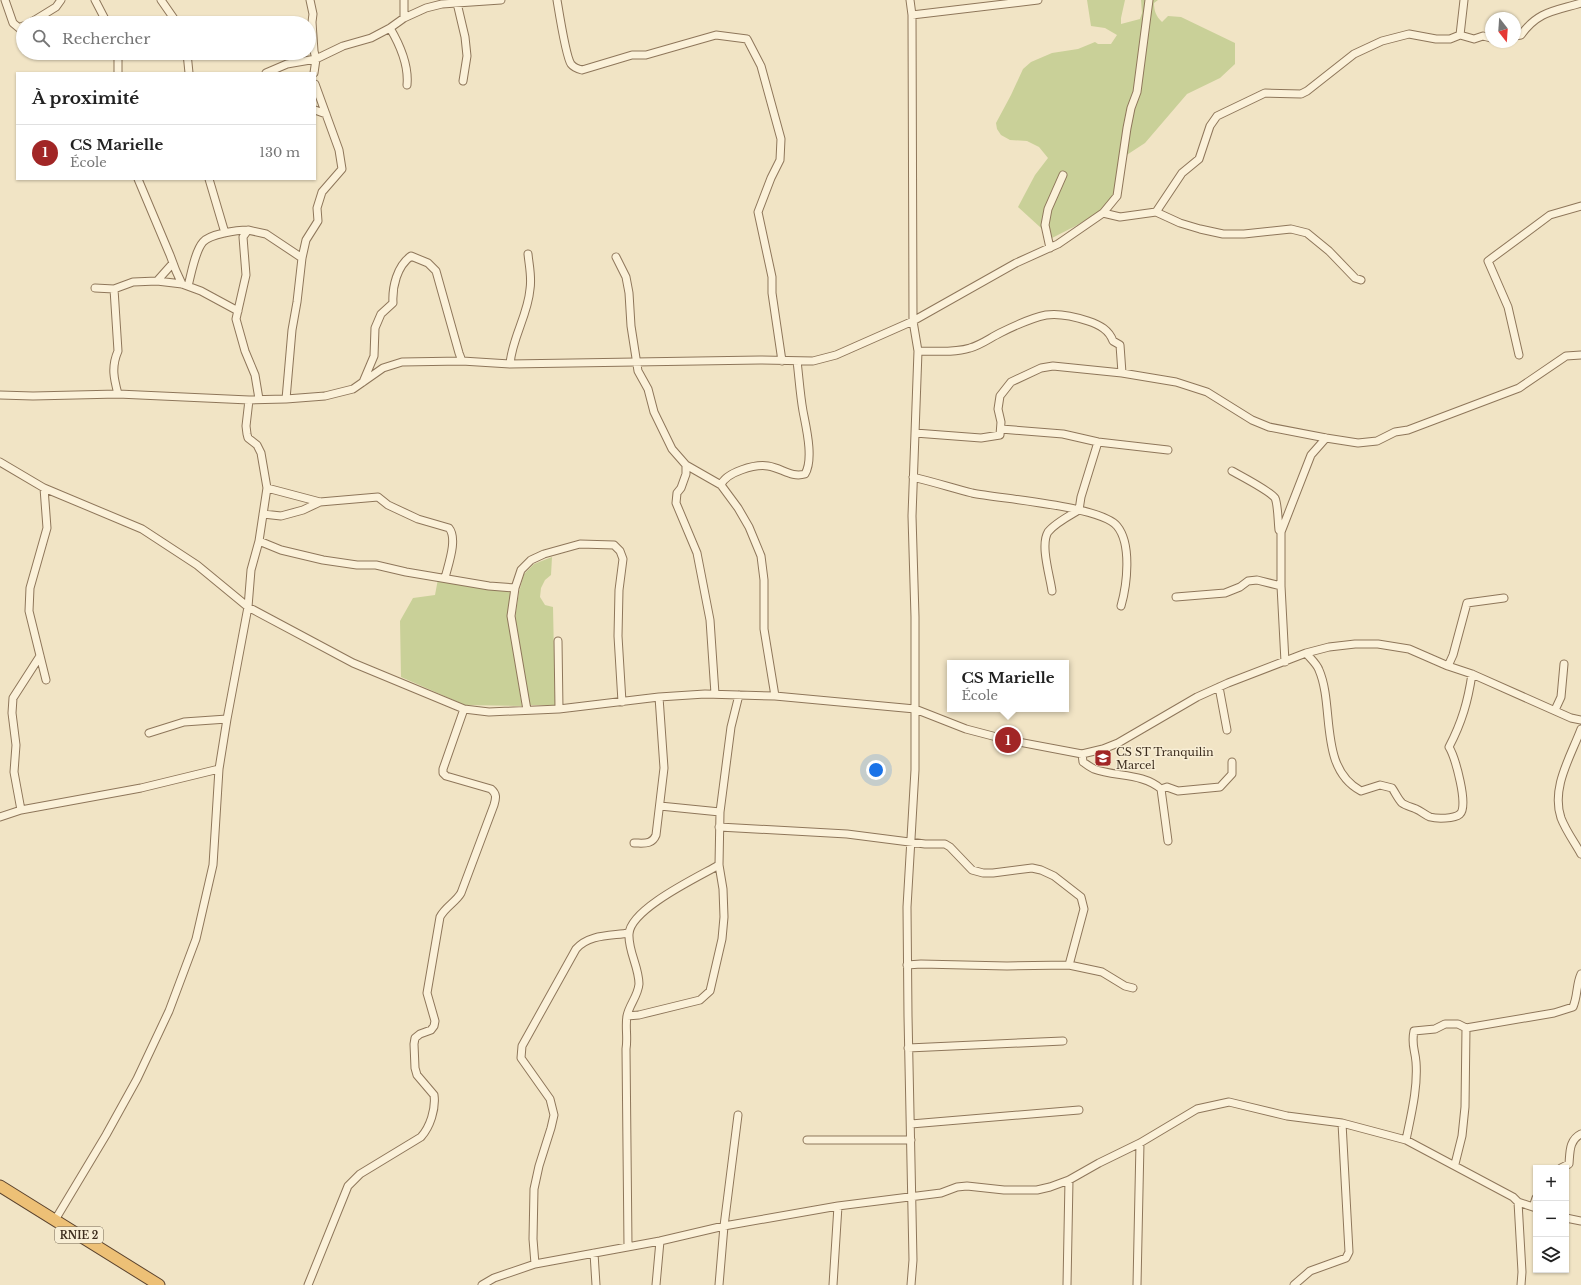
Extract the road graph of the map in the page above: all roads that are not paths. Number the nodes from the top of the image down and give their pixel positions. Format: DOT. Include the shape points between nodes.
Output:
graph roads {
  1 [pos="5,0"];
  2 [pos="61,0"];
  3 [pos="95,0"];
  4 [pos="161,0"];
  5 [pos="310,0"];
  6 [pos="404,0"];
  7 [pos="501,0"];
  8 [pos="557,0"];
  9 [pos="910,0"];
  10 [pos="1038,0"];
  11 [pos="1149,0"];
  12 [pos="1464,0"];
  13 [pos="1011,2"];
  14 [pos="458,3"];
  15 [pos="1581,3"];
  16 [pos="912,14"];
  17 [pos="41,16"];
  18 [pos="103,16"];
  19 [pos="172,16"];
  20 [pos="312,16"];
  21 [pos="404,18"];
  22 [pos="16,26"];
  23 [pos="390,28"];
  24 [pos="1460,35"];
  25 [pos="1521,35"];
  26 [pos="1485,37"];
  27 [pos="316,59"];
  28 [pos="118,60"];
  29 [pos="188,60"];
  30 [pos="310,60"];
  31 [pos="316,60"];
  32 [pos="118,72"];
  33 [pos="189,72"];
  34 [pos="268,72"];
  35 [pos="314,72"];
  36 [pos="464,81"];
  37 [pos="407,85"];
  38 [pos="316,87"];
  39 [pos="316,110"];
  40 [pos="326,114"];
  41 [pos="1063,175"];
  42 [pos="138,180"];
  43 [pos="209,180"];
  44 [pos="1581,206"];
  45 [pos="1156,212"];
  46 [pos="1103,213"];
  47 [pos="248,230"];
  48 [pos="225,233"];
  49 [pos="1050,248"];
  50 [pos="528,254"];
  51 [pos="616,257"];
  52 [pos="302,258"];
  53 [pos="172,263"];
  54 [pos="1361,280"];
  55 [pos="157,281"];
  56 [pos="185,285"];
  57 [pos="95,288"];
  58 [pos="114,290"];
  59 [pos="238,311"];
  60 [pos="913,321"];
  61 [pos="918,351"];
  62 [pos="1519,355"];
  63 [pos="1581,355"];
  64 [pos="462,361"];
  65 [pos="782,361"];
  66 [pos="797,361"];
  67 [pos="636,362"];
  68 [pos="510,364"];
  69 [pos="1122,373"];
  70 [pos="363,382"];
  71 [pos="118,394"];
  72 [pos="0,395"];
  73 [pos="286,399"];
  74 [pos="249,400"];
  75 [pos="260,400"];
  76 [pos="1001,429"];
  77 [pos="915,433"];
  78 [pos="1326,438"];
  79 [pos="1098,442"];
  80 [pos="1168,450"];
  81 [pos="0,462"];
  82 [pos="686,465"];
  83 [pos="1232,471"];
  84 [pos="913,477"];
  85 [pos="721,485"];
  86 [pos="44,488"];
  87 [pos="267,488"];
  88 [pos="320,502"];
  89 [pos="1079,510"];
  90 [pos="263,514"];
  91 [pos="1281,532"];
  92 [pos="259,541"];
  93 [pos="444,578"];
  94 [pos="1281,586"];
  95 [pos="515,588"];
  96 [pos="1052,591"];
  97 [pos="1176,597"];
  98 [pos="1504,598"];
  99 [pos="1121,606"];
  100 [pos="248,607"];
  101 [pos="558,641"];
  102 [pos="1306,653"];
  103 [pos="40,656"];
  104 [pos="1285,662"];
  105 [pos="1564,664"];
  106 [pos="1448,666"];
  107 [pos="1472,674"];
  108 [pos="46,680"];
  109 [pos="1219,687"];
  110 [pos="715,694"];
  111 [pos="739,695"];
  112 [pos="775,696"];
  113 [pos="659,697"];
  114 [pos="622,702"];
  115 [pos="464,709"];
  116 [pos="559,709"];
  117 [pos="915,709"];
  118 [pos="527,710"];
  119 [pos="1555,710"];
  120 [pos="227,719"];
  121 [pos="1581,720"];
  122 [pos="1581,729"];
  123 [pos="1227,730"];
  124 [pos="149,733"];
  125 [pos="1082,754"];
  126 [pos="1232,762"];
  127 [pos="220,769"];
  128 [pos="1161,789"];
  129 [pos="660,806"];
  130 [pos="21,810"];
  131 [pos="720,812"];
  132 [pos="0,817"];
  133 [pos="719,826"];
  134 [pos="1168,841"];
  135 [pos="910,842"];
  136 [pos="634,844"];
  137 [pos="1581,854"];
  138 [pos="719,865"];
  139 [pos="629,933"];
  140 [pos="907,965"];
  141 [pos="1069,966"];
  142 [pos="1581,974"];
  143 [pos="1133,988"];
  144 [pos="627,1016"];
  145 [pos="1466,1028"];
  146 [pos="1063,1041"];
  147 [pos="908,1048"];
  148 [pos="1079,1110"];
  149 [pos="738,1115"];
  150 [pos="1342,1123"];
  151 [pos="911,1124"];
  152 [pos="1581,1134"];
  153 [pos="807,1140"];
  154 [pos="911,1140"];
  155 [pos="1406,1140"];
  156 [pos="1140,1143"];
  157 [pos="1455,1164"];
  158 [pos="1567,1165"];
  159 [pos="1069,1180"];
  160 [pos="0,1186"];
  161 [pos="911,1198"];
  162 [pos="1518,1202"];
  163 [pos="838,1206"];
  164 [pos="1533,1208"];
  165 [pos="1569,1218"];
  166 [pos="55,1220"];
  167 [pos="1581,1220"];
  168 [pos="724,1226"];
  169 [pos="660,1240"];
  170 [pos="628,1246"];
  171 [pos="594,1253"];
  172 [pos="535,1264"];
  173 [pos="159,1285"];
  174 [pos="308,1285"];
  175 [pos="482,1285"];
  176 [pos="596,1285"];
  177 [pos="656,1285"];
  178 [pos="719,1285"];
  179 [pos="833,1285"];
  180 [pos="911,1285"];
  181 [pos="1067,1285"];
  182 [pos="1137,1285"];
  183 [pos="1294,1285"];
  184 [pos="1521,1285"];
  1 -- 22 [label="street"];
  2 -- 17 [label="street" via="56,7"];
  3 -- 18 [label="street"];
  4 -- 19 [label="street"];
  5 -- 20 [label="street"];
  6 -- 21 [label="street"];
  7 -- 14 [label="street"];
  8 -- 65 [label="street" via="571,64 582,70 716,35 747,39 761,66 781,139 780,160 758,212 772,277"];
  9 -- 16 [label="street"];
  10 -- 13 [label="street"];
  11 -- 46 [label="street" via="1137,92 1127,128 1117,196"];
  12 -- 24 [label="street"];
  13 -- 16 [label="street"];
  14 -- 21 [label="street" via="426,8"];
  14 -- 36 [label="street" via="467,56"];
  15 -- 25 [label="street" via="1547,12 1526,27"];
  16 -- 60 [label="street"];
  21 -- 23 [label="street"];
  23 -- 27 [label="street"];
  23 -- 37 [label="street" via="400,46"];
  24 -- 26 [label="street" via="1474,39"];
  24 -- 45 [label="street" via="1450,39 1436,39 1409,34 1382,41 1354,54 1301,94 1265,93 1217,116 1210,126 1198,159 1182,173"];
  28 -- 32 [label="street"];
  29 -- 33 [label="street"];
  30 -- 34 [label="street" via="287,64"];
  31 -- 35 [label="street"];
  38 -- 40 [label="street"];
  39 -- 40 [label="street"];
  40 -- 52 [label="street" via="339,150 342,169 322,192 317,208 318,221 306,240"];
  41 -- 49 [label="street" via="1048,209 1045,225"];
  42 -- 53 [label="street"];
  43 -- 48 [label="street"];
  44 -- 62 [label="street" via="1550,215 1488,261 1508,307"];
  45 -- 46 [label="street" via="1120,217"];
  45 -- 54 [label="street" via="1180,223 1223,234 1291,229 1307,233 1355,278"];
  46 -- 49 [label="street"];
  47 -- 48 [label="street"];
  47 -- 52 [label="street" via="266,234"];
  47 -- 59 [label="street" via="243,237 246,275"];
  48 -- 56 [label="street" via="203,242"];
  49 -- 60 [label="street" via="989,278"];
  50 -- 68 [label="street" via="530,288 524,315 513,342"];
  51 -- 67 [label="street" via="626,277"];
  52 -- 73 [label="street"];
  53 -- 55 [label="street"];
  53 -- 56 [label="street"];
  55 -- 56 [label="street"];
  55 -- 58 [label="street" via="133,282"];
  56 -- 59 [label="street"];
  57 -- 58 [label="street"];
  58 -- 71 [label="street" via="118,351 113,370"];
  59 -- 75 [label="street" via="237,326 255,375"];
  60 -- 61 [label="street"];
  60 -- 66 [label="street" via="836,355"];
  61 -- 69 [label="street" via="968,349 1026,322 1046,315 1055,315 1080,318 1099,325 1110,334 1113,341 1120,345"];
  61 -- 77 [label="street"];
  63 -- 78 [label="street" via="1566,356 1519,388 1377,441 1358,443"];
  64 -- 68 [label="street"];
  64 -- 70 [label="street" via="402,362 383,368"];
  64 -- 70 [label="street" via="436,271 428,263 411,256 405,260 398,276 392,292 393,303 382,314 375,328 374,356"];
  65 -- 66 [label="street"];
  65 -- 67 [label="street"];
  66 -- 85 [label="street" via="809,440 808,468 805,474 793,475 767,466 749,468 727,477"];
  67 -- 68 [label="street"];
  67 -- 82 [label="street" via="638,372 648,389 654,412 672,449"];
  69 -- 76 [label="street" via="1053,366 1041,368 1011,382 1000,396 998,408"];
  69 -- 78 [label="street" via="1176,382 1207,392 1269,428"];
  70 -- 73 [label="street" via="352,389 325,396"];
  71 -- 72 [label="street"];
  71 -- 74 [label="street"];
  73 -- 75 [label="street"];
  74 -- 75 [label="street"];
  74 -- 87 [label="street" via="247,434 261,453"];
  76 -- 77 [label="street" via="1000,435 981,438"];
  76 -- 79 [label="street" via="1063,434"];
  77 -- 84 [label="street"];
  78 -- 91 [label="street" via="1311,455"];
  79 -- 80 [label="street"];
  79 -- 89 [label="street"];
  81 -- 86 [label="street"];
  82 -- 85 [label="street"];
  82 -- 110 [label="street" via="686,474 677,493 676,503 697,554 710,620"];
  83 -- 91 [label="street" via="1269,491 1275,499"];
  84 -- 89 [label="street" via="972,493"];
  84 -- 117 [label="street"];
  85 -- 112 [label="street" via="749,527 761,556 764,580 764,629"];
  86 -- 100 [label="street" via="142,529 197,566"];
  86 -- 103 [label="street" via="47,528 30,588 29,611"];
  87 -- 88 [label="street"];
  87 -- 90 [label="street"];
  88 -- 90 [label="street" via="281,516"];
  88 -- 93 [label="street" via="378,497 388,505 418,519 449,528 453,538"];
  89 -- 96 [label="street" via="1048,533 1045,551"];
  89 -- 99 [label="street" via="1101,516 1117,525 1124,541 1127,563"];
  90 -- 92 [label="street"];
  91 -- 94 [label="street"];
  92 -- 93 [label="street" via="281,550 323,560 357,565 376,564"];
  92 -- 100 [label="street" via="251,570"];
  93 -- 95 [label="street"];
  94 -- 97 [label="street" via="1257,580 1248,581 1225,593"];
  94 -- 104 [label="street"];
  95 -- 114 [label="street" via="521,570 531,560 544,554 580,544 614,545 620,551 623,559 618,636"];
  95 -- 118 [label="street" via="511,616"];
  98 -- 106 [label="street" via="1467,603"];
  100 -- 115 [label="street" via="353,663"];
  100 -- 120 [label="street"];
  101 -- 116 [label="street"];
  102 -- 104 [label="street"];
  102 -- 106 [label="street" via="1329,647 1378,644 1409,649"];
  102 -- 107 [label="street" via="1319,669 1332,746 1344,777 1361,791 1380,786 1392,788 1403,803 1437,818 1454,817 1463,809 1458,773 1449,747 1468,701"];
  103 -- 108 [label="street"];
  103 -- 130 [label="street" via="13,698 16,745 14,772"];
  104 -- 109 [label="street"];
  105 -- 119 [label="street" via="1561,697"];
  106 -- 107 [label="street"];
  107 -- 119 [label="street"];
  109 -- 123 [label="street"];
  109 -- 125 [label="street" via="1186,703 1118,743"];
  110 -- 111 [label="street"];
  110 -- 113 [label="street"];
  111 -- 112 [label="street"];
  111 -- 131 [label="street" via="731,727"];
  112 -- 117 [label="street"];
  113 -- 114 [label="street"];
  113 -- 129 [label="street" via="664,768"];
  114 -- 116 [label="street"];
  115 -- 118 [label="street" via="489,712"];
  115 -- 174 [label="street" via="443,769 444,773 446,776 491,789 496,796 461,893 440,917 427,993 434,1026 420,1034 414,1044 417,1075 434,1095 434,1109 427,1131 421,1137 360,1174 348,1186"];
  116 -- 118 [label="street"];
  117 -- 125 [label="street" via="966,729"];
  117 -- 135 [label="street" via="915,770"];
  119 -- 121 [label="street"];
  120 -- 124 [label="street" via="184,722"];
  120 -- 127 [label="street"];
  122 -- 137 [label="street" via="1559,785 1557,802 1562,819"];
  125 -- 128 [label="street" via="1083,762 1093,768 1154,783"];
  126 -- 128 [label="street" via="1232,774 1220,787 1178,792 1167,787"];
  127 -- 130 [label="street" via="141,788"];
  127 -- 166 [label="street" via="213,865 196,939 169,1011 138,1079"];
  128 -- 134 [label="street"];
  129 -- 131 [label="street"];
  129 -- 136 [label="street" via="654,840"];
  130 -- 132 [label="street"];
  131 -- 133 [label="street"];
  133 -- 135 [label="street" via="847,834"];
  133 -- 138 [label="street"];
  135 -- 140 [label="street"];
  135 -- 141 [label="street" via="945,844 972,870 983,873 1032,868 1041,870 1076,892 1081,897 1084,908"];
  138 -- 139 [label="street" via="653,902 635,919"];
  138 -- 144 [label="street" via="724,917 722,939 710,991 700,1000"];
  139 -- 144 [label="street" via="639,985"];
  139 -- 172 [label="street" via="591,938 582,942 522,1046 521,1058 550,1099 554,1115 534,1189 532,1239"];
  140 -- 141 [label="street"];
  140 -- 147 [label="street"];
  141 -- 143 [label="street" via="1102,972"];
  142 -- 145 [label="street" via="1573,1007 1554,1013"];
  144 -- 170 [label="street"];
  145 -- 155 [label="street" via="1458,1024 1445,1024 1414,1031 1414,1101"];
  145 -- 157 [label="street" via="1465,1107 1462,1136"];
  146 -- 147 [label="street"];
  147 -- 151 [label="street"];
  148 -- 151 [label="street"];
  149 -- 168 [label="street"];
  150 -- 155 [label="street"];
  150 -- 156 [label="street" via="1287,1116 1229,1102 1198,1109"];
  150 -- 183 [label="street" via="1349,1252 1346,1258 1310,1270"];
  151 -- 154 [label="street"];
  152 -- 158 [label="street" via="1570,1147"];
  153 -- 154 [label="street"];
  154 -- 161 [label="street"];
  155 -- 157 [label="street"];
  156 -- 159 [label="street"];
  156 -- 182 [label="street"];
  157 -- 162 [label="street"];
  159 -- 161 [label="street" via="1037,1190 967,1186"];
  159 -- 181 [label="street"];
  160 -- 166 [label="highway, RNIE 2 / RNIE 2"];
  161 -- 163 [label="street"];
  161 -- 180 [label="street"];
  162 -- 164 [label="street"];
  162 -- 184 [label="street"];
  163 -- 168 [label="street"];
  163 -- 179 [label="street"];
  165 -- 167 [label="street"];
  166 -- 173 [label="highway, RNIE 2 / RNIE 2"];
  168 -- 169 [label="street"];
  168 -- 178 [label="street"];
  169 -- 170 [label="street"];
  169 -- 177 [label="street"];
  170 -- 171 [label="street"];
  171 -- 172 [label="street"];
  171 -- 176 [label="street"];
  172 -- 175 [label="street" via="494,1278"];
}
